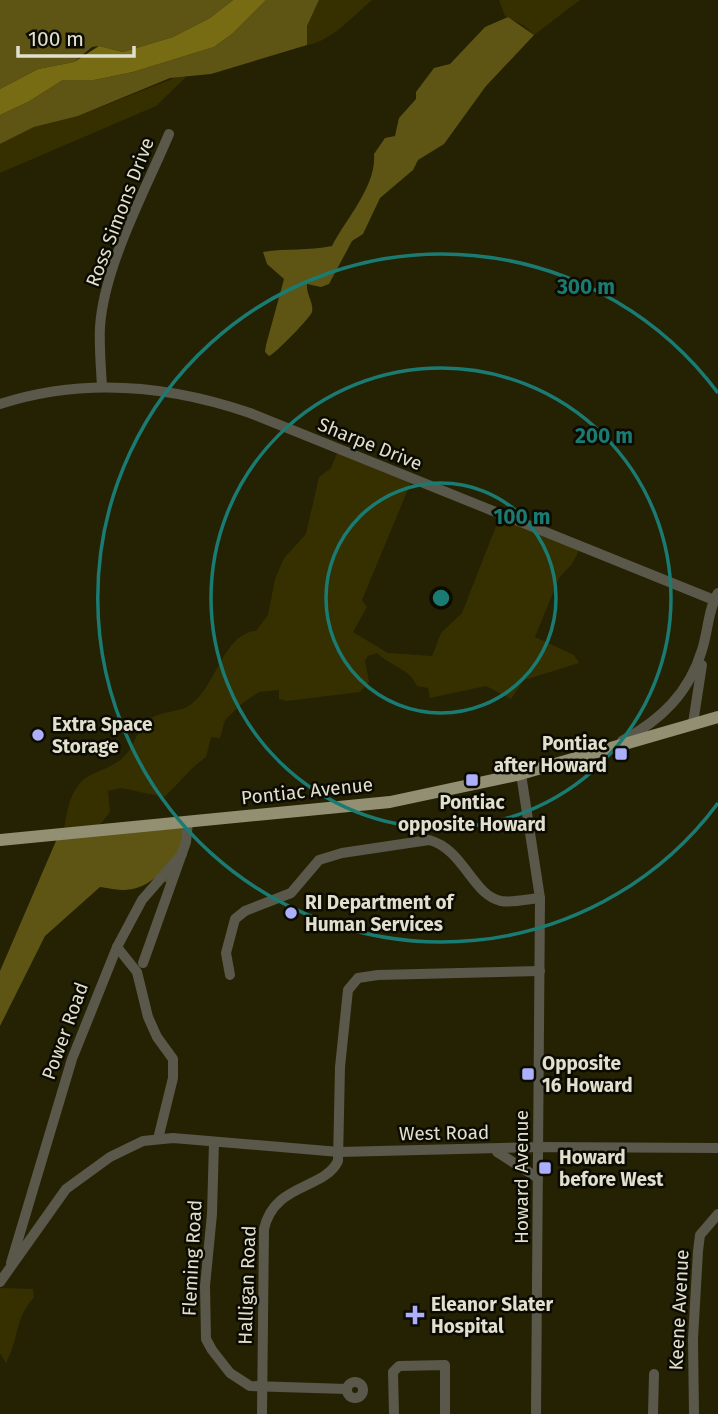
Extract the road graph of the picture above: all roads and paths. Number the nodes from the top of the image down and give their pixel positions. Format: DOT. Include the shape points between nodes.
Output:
graph roads {
  1 [pos="169,134"];
  2 [pos="102,387"];
  3 [pos="0,404"];
  4 [pos="716,596"];
  5 [pos="702,650"];
  6 [pos="718,717"];
  7 [pos="693,723"];
  8 [pos="611,747"];
  9 [pos="521,774"];
  10 [pos="188,822"];
  11 [pos="0,840"];
  12 [pos="182,854"];
  13 [pos="540,898"];
  14 [pos="117,947"];
  15 [pos="143,964"];
  16 [pos="540,971"];
  17 [pos="230,975"];
  18 [pos="158,1139"];
  19 [pos="214,1142"];
  20 [pos="539,1147"];
  21 [pos="296,1148"];
  22 [pos="718,1148"];
  23 [pos="493,1150"];
  24 [pos="339,1152"];
  25 [pos="538,1178"];
  26 [pos="718,1214"];
  27 [pos="706,1225"];
  28 [pos="718,1231"];
  29 [pos="9,1270"];
  30 [pos="0,1282"];
  31 [pos="654,1374"];
  32 [pos="262,1388"];
  33 [pos="347,1389"];
  34 [pos="262,1414"];
  35 [pos="394,1414"];
  36 [pos="444,1414"];
  37 [pos="536,1414"];
  38 [pos="653,1414"];
  39 [pos="694,1414"];
  1 -- 2 [label="street, Ross Simons Drive" via="103,307"];
  2 -- 3 [label="street, Sharpe Drive" via="49,392"];
  2 -- 4 [label="street, Sharpe Drive" via="173,391 237,409"];
  4 -- 5 [label="street, Pontiac Avenue"];
  5 -- 7 [label="street, Pontiac Avenue"];
  5 -- 8 [label="street, Pontiac Avenue" via="675,702 650,725"];
  6 -- 7 [label="main road"];
  7 -- 8 [label="main road, Pontiac Avenue"];
  8 -- 9 [label="main road, Pontiac Avenue"];
  9 -- 10 [label="main road, Pontiac Avenue" via="390,802"];
  9 -- 13 [label="street, Howard Avenue"];
  10 -- 11 [label="main road, Pontiac Avenue"];
  10 -- 12 [label="street"];
  12 -- 14 [label="street, Power Road" via="142,900"];
  12 -- 15 [label="street"];
  13 -- 16 [label="street, Howard Avenue"];
  13 -- 17 [label="street" via="495,899 459,859 429,840 342,853 319,860 291,893 235,919 226,953"];
  14 -- 18 [label="street" via="137,972 150,1024 173,1059 173,1078"];
  14 -- 29 [label="street, Power Road" via="72,1059"];
  16 -- 20 [label="street, Howard Avenue"];
  16 -- 24 [label="street" via="358,978 348,989 340,1067"];
  18 -- 19 [label="street, Power Road"];
  18 -- 29 [label="street, Power Road" via="135,1144 76,1180"];
  19 -- 21 [label="street, Power Road"];
  19 -- 32 [label="street, Fleming Road" via="205,1339 230,1373"];
  20 -- 22 [label="street, West Road"];
  20 -- 23 [label="street, West Road"];
  20 -- 25 [label="street, Howard Avenue"];
  21 -- 24 [label="street, West Road"];
  23 -- 24 [label="street, West Road"];
  23 -- 25 [label="street"];
  24 -- 32 [label="street, Halligan Road" via="335,1167 287,1195 266,1221"];
  25 -- 37 [label="street, Howard Avenue"];
  26 -- 27 [label="street, Keene Avenue"];
  27 -- 28 [label="street"];
  27 -- 39 [label="street, Keene Avenue" via="698,1251"];
  29 -- 30 [label="street, Power Road"];
  31 -- 38 [label="street"];
  32 -- 33 [label="street, Fleming Road"];
  32 -- 34 [label="street, Halligan Road"];
  35 -- 36 [label="street" via="393,1372 399,1366 445,1365"];
}
